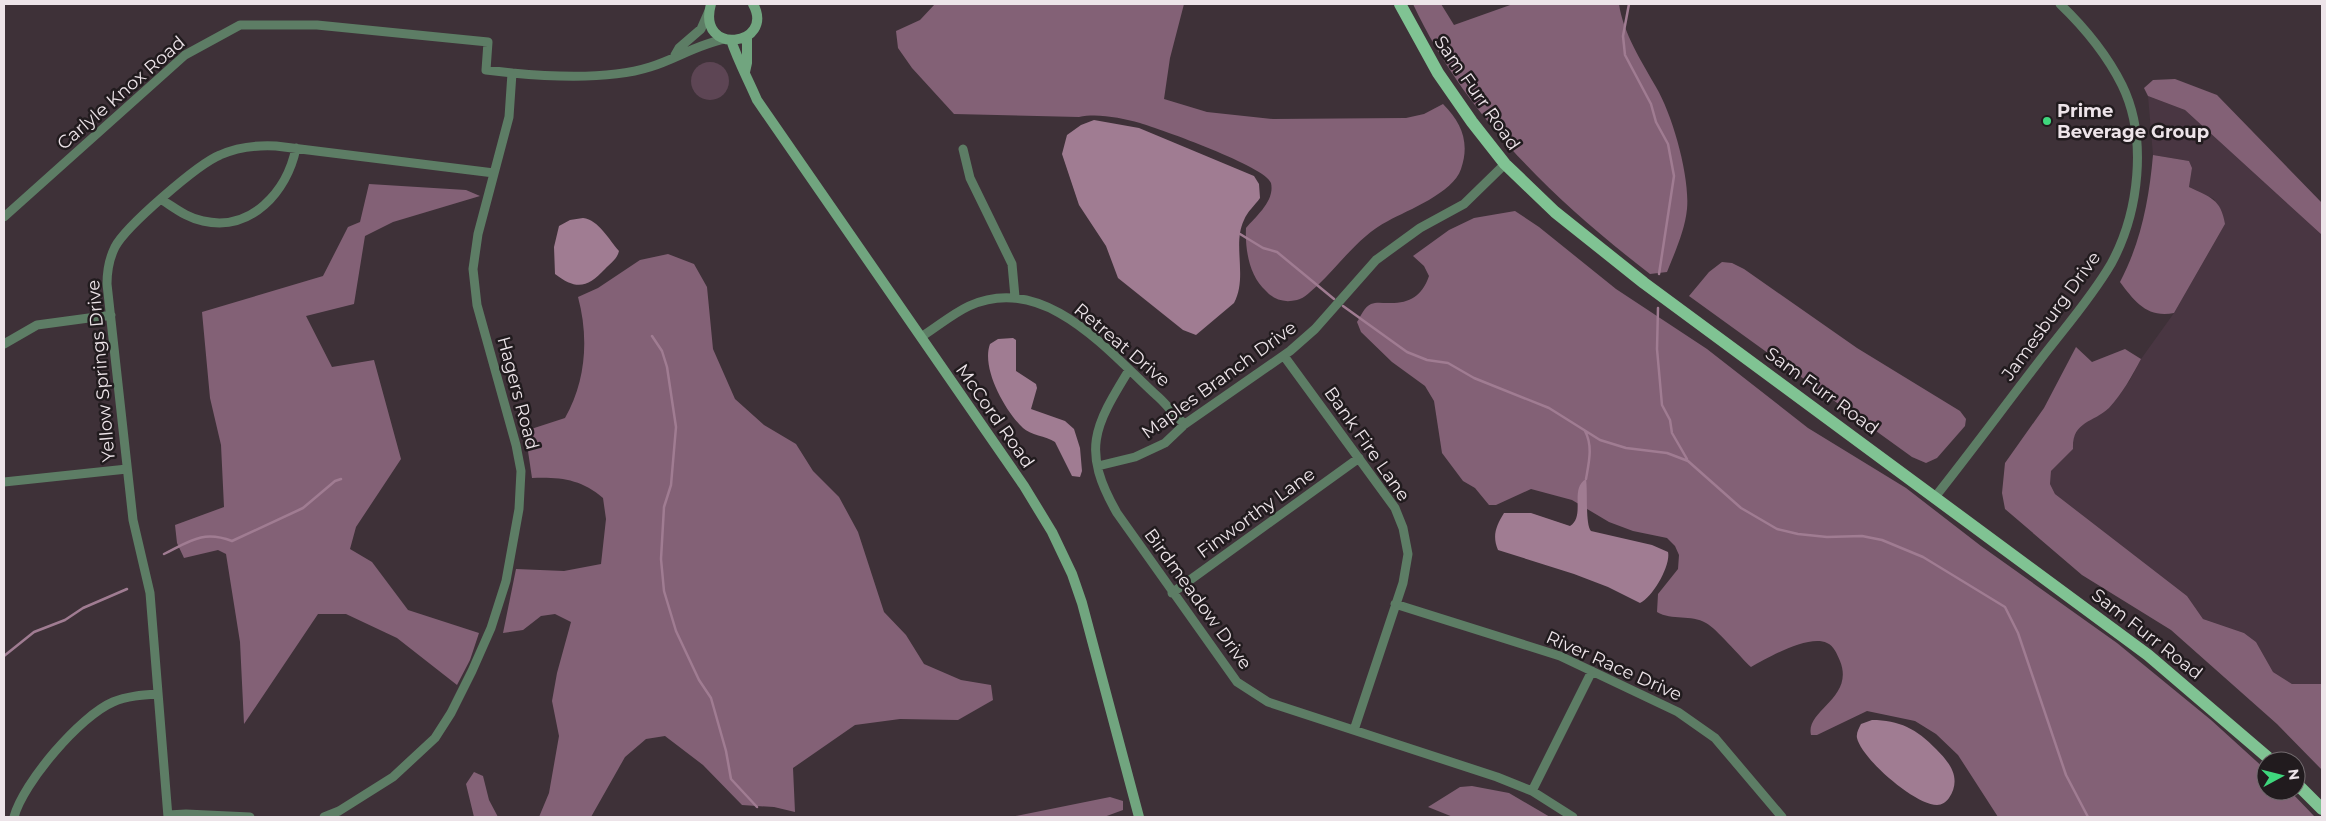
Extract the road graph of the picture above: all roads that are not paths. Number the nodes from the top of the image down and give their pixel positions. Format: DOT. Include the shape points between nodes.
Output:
graph roads {
  1 [pos="753,4"];
  2 [pos="1400,4"];
  3 [pos="2060,4"];
  4 [pos="710,8"];
  5 [pos="747,36"];
  6 [pos="728,40"];
  7 [pos="676,55"];
  8 [pos="745,72"];
  9 [pos="512,73"];
  10 [pos="296,148"];
  11 [pos="964,150"];
  12 [pos="1505,164"];
  13 [pos="494,173"];
  14 [pos="162,200"];
  15 [pos="4,217"];
  16 [pos="1015,297"];
  17 [pos="110,315"];
  18 [pos="921,337"];
  19 [pos="4,344"];
  20 [pos="1284,356"];
  21 [pos="1128,370"];
  22 [pos="1186,424"];
  23 [pos="1359,458"];
  24 [pos="1098,466"];
  25 [pos="127,469"];
  26 [pos="4,482"];
  27 [pos="1935,497"];
  28 [pos="1172,594"];
  29 [pos="1395,604"];
  30 [pos="1592,671"];
  31 [pos="158,694"];
  32 [pos="1354,730"];
  33 [pos="2260,751"];
  34 [pos="1532,791"];
  35 [pos="2306,793"];
  36 [pos="2322,808"];
  37 [pos="168,816"];
  38 [pos="14,817"];
  39 [pos="250,817"];
  40 [pos="324,817"];
  41 [pos="1139,817"];
  42 [pos="1573,817"];
  43 [pos="1781,817"];
  1 -- 5 [label="street, McCord Road" via="756,24"];
  2 -- 12 [label="main road, Sam Furr Road" via="1438,73"];
  3 -- 27 [label="street, Jamesburg Drive" via="2088,31 2106,56 2126,95 2137,156 2130,218 2122,241 2099,281"];
  4 -- 6 [label="street, McCord Road" via="710,26 716,34"];
  4 -- 7 [label="street" via="701,29"];
  5 -- 6 [label="street"];
  5 -- 8 [label="street, McCord Road"];
  6 -- 7 [label="street" via="704,43"];
  6 -- 8 [label="street, McCord Road"];
  7 -- 9 [label="street" via="640,69 604,74 543,76"];
  8 -- 18 [label="street, McCord Road" via="757,100"];
  9 -- 13 [label="street, Hagers Road" via="509,117"];
  9 -- 15 [label="street, Carlyle Knox Road" via="486,70 488,42 317,25 240,25 185,55"];
  10 -- 13 [label="street, Yellow Springs Drive"];
  10 -- 14 [label="street, Yellow Springs Drive" via="257,146 228,152 202,164"];
  10 -- 14 [label="street" via="278,191 265,205 244,218 219,223 202,221 186,216"];
  11 -- 16 [label="street" via="970,178 1012,264"];
  12 -- 20 [label="street, Maples Branch Drive" via="1464,204 1420,228 1376,260 1310,334"];
  12 -- 27 [label="main road, Sam Furr Road" via="1596,246"];
  13 -- 40 [label="street, Hagers Road" via="478,234 473,279 521,471 519,509 506,581 491,628 472,671 435,738 393,777 340,811"];
  14 -- 17 [label="street, Yellow Springs Drive" via="124,234 112,254 107,276"];
  16 -- 18 [label="street, Retreat Drive" via="969,306"];
  16 -- 21 [label="street, Retreat Drive" via="1041,303 1063,314"];
  17 -- 19 [label="street" via="37,325"];
  17 -- 25 [label="street, Yellow Springs Drive"];
  18 -- 41 [label="street, McCord Road" via="1024,486 1064,556 1082,603"];
  20 -- 22 [label="street, Maples Branch Drive"];
  20 -- 23 [label="street, Bank Fire Lane"];
  21 -- 22 [label="street, Retreat Drive"];
  21 -- 24 [label="street, Birdmeadow Drive" via="1105,408 1096,432"];
  22 -- 24 [label="street, Maples Branch Drive" via="1149,452"];
  23 -- 28 [label="street, Finworthy Lane"];
  23 -- 29 [label="street, Bank Fire Lane" via="1394,508 1403,528 1408,554"];
  24 -- 28 [label="street, Birdmeadow Drive" via="1104,491 1116,513"];
  25 -- 26 [label="street"];
  25 -- 31 [label="street, Yellow Springs Drive" via="132,520 150,585"];
  27 -- 33 [label="main road, Sam Furr Road" via="2148,655"];
  28 -- 32 [label="street, Birdmeadow Drive" via="1236,682 1268,702"];
  29 -- 30 [label="street, River Race Drive" via="1560,656"];
  29 -- 32 [label="street, Bank Fire Lane"];
  30 -- 34 [label="street"];
  30 -- 43 [label="street, River Race Drive" via="1678,712 1715,738"];
  31 -- 37 [label="street, Yellow Springs Drive"];
  31 -- 38 [label="street" via="121,699 89,717 34,776"];
  32 -- 34 [label="street, Birdmeadow Drive"];
  34 -- 42 [label="street, Birdmeadow Drive"];
  35 -- 36 [label="main road"];
  37 -- 39 [label="street"];
}
